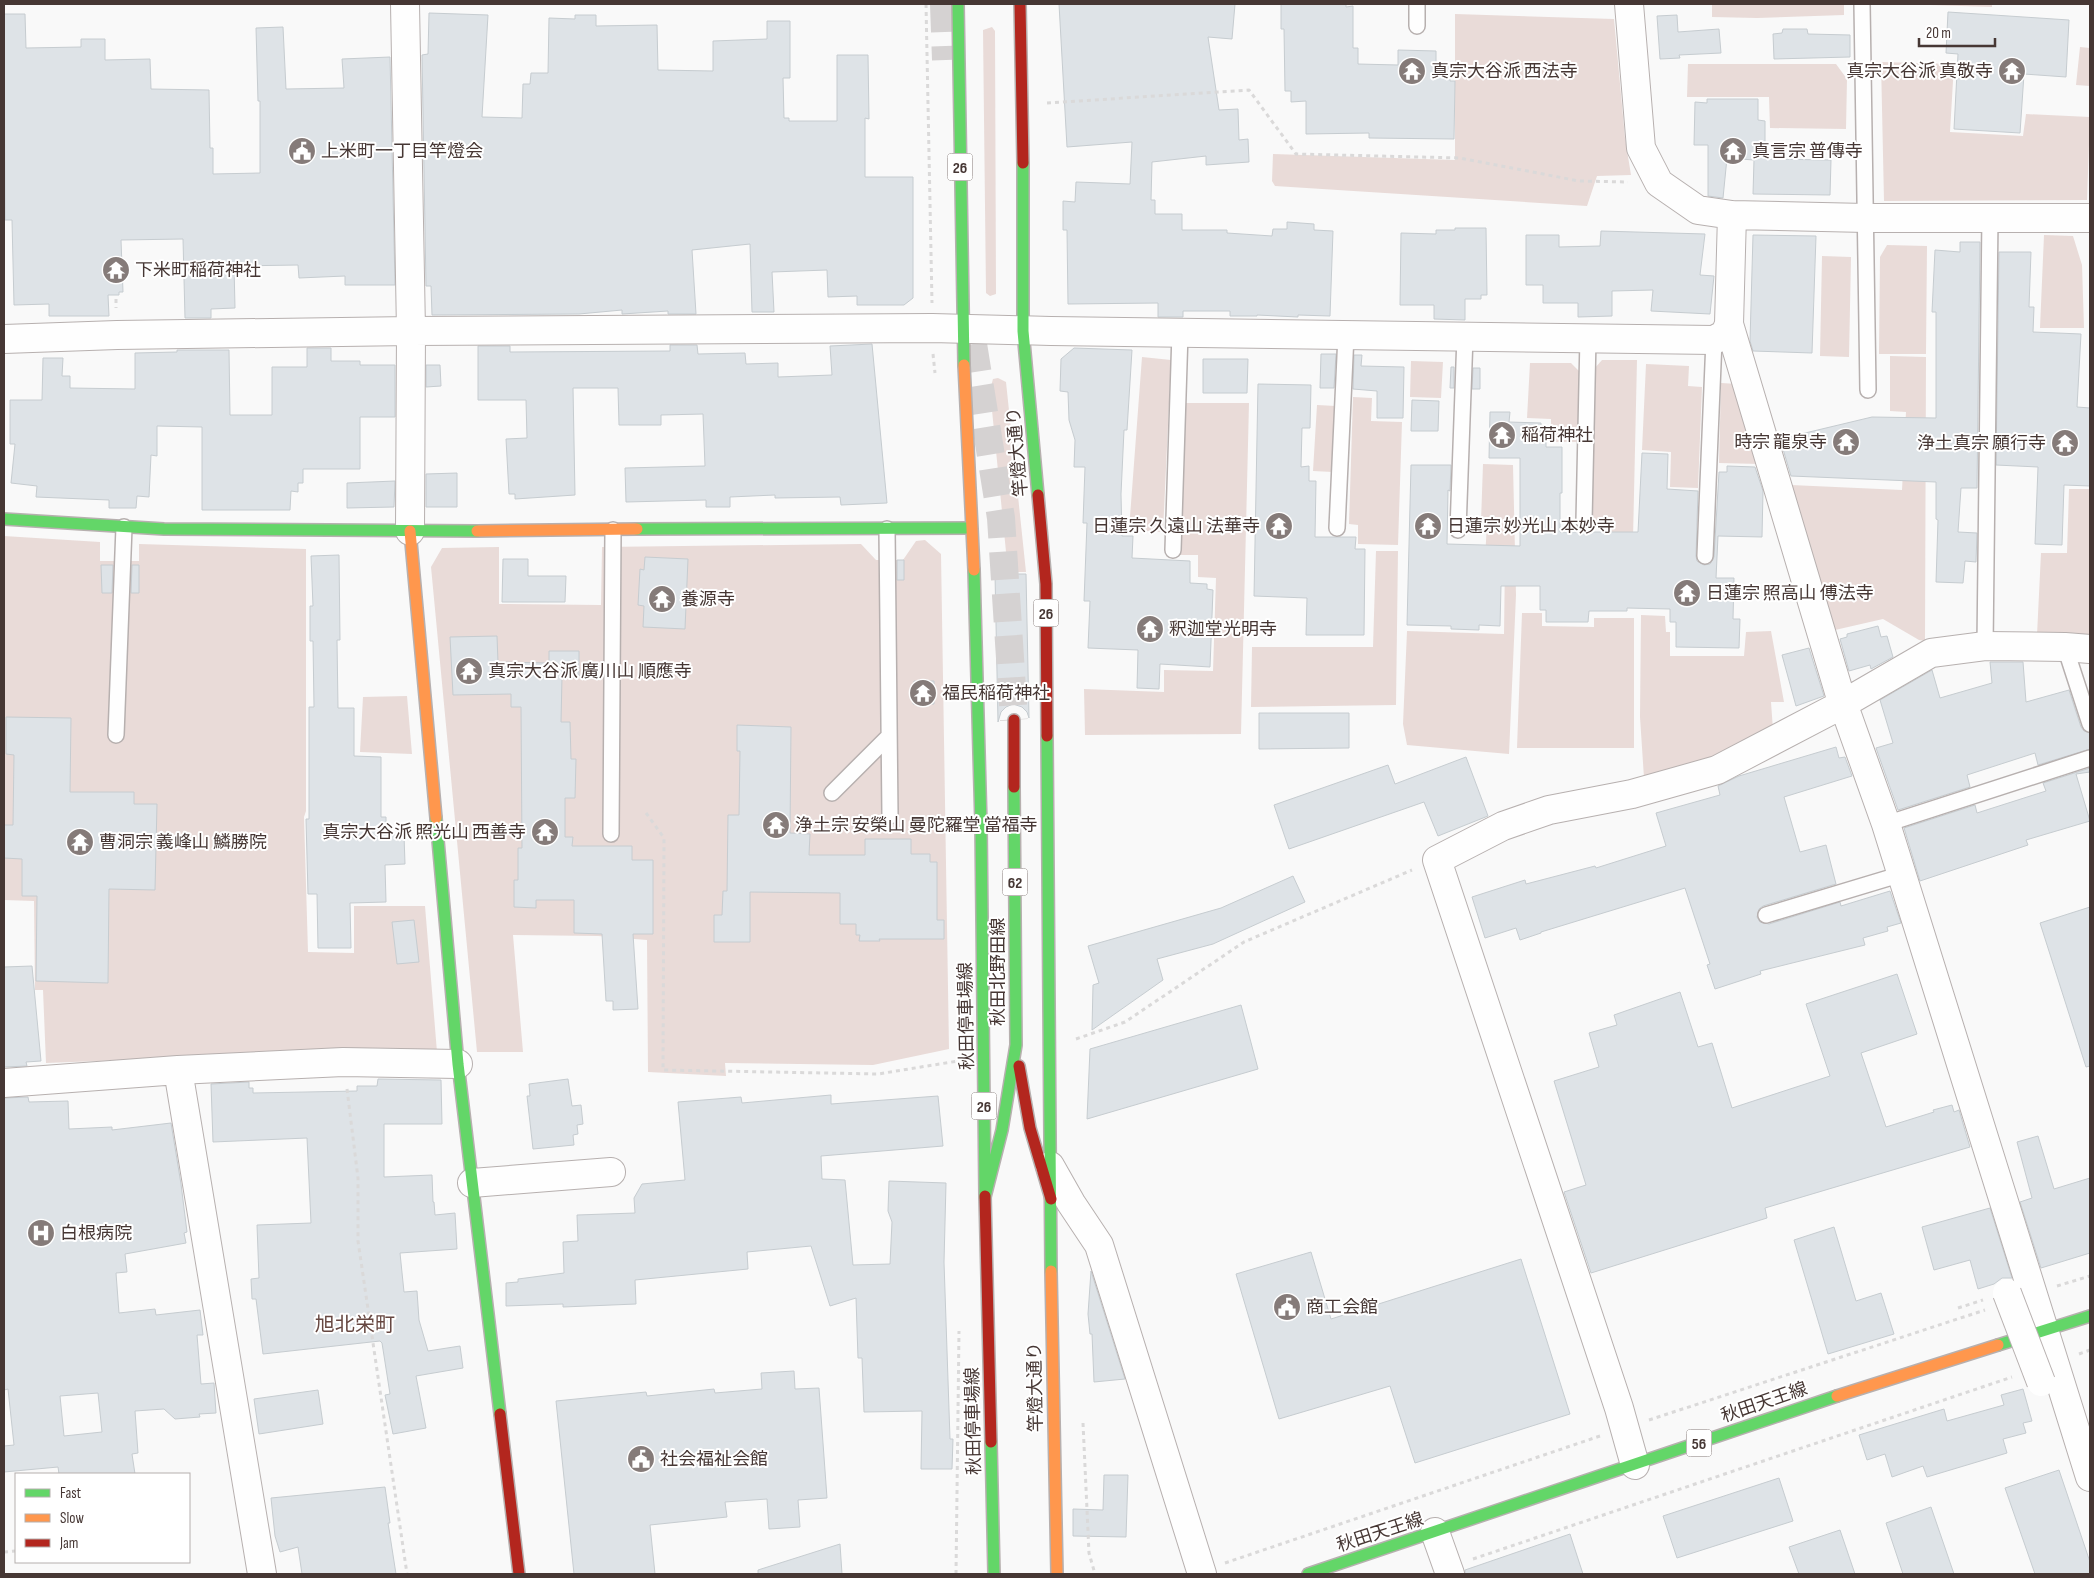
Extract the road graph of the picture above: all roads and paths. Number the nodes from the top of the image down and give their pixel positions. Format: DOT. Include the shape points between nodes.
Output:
graph roads {
  1 [pos="405,4"];
  2 [pos="926,4"];
  3 [pos="958,4"];
  4 [pos="1020,4"];
  5 [pos="1417,4"];
  6 [pos="1629,4"];
  7 [pos="1862,4"];
  8 [pos="1417,26"];
  9 [pos="1022,103"];
  10 [pos="1659,183"];
  11 [pos="1732,215"];
  12 [pos="1990,217"];
  13 [pos="1866,218"];
  14 [pos="2090,218"];
  15 [pos="932,328"];
  16 [pos="962,330"];
  17 [pos="411,331"];
  18 [pos="1024,331"];
  19 [pos="1722,332"];
  20 [pos="1180,333"];
  21 [pos="1346,335"];
  22 [pos="1465,336"];
  23 [pos="1588,338"];
  24 [pos="4,339"];
  25 [pos="935,374"];
  26 [pos="1868,390"];
  27 [pos="4,519"];
  28 [pos="1584,521"];
  29 [pos="124,526"];
  30 [pos="970,528"];
  31 [pos="1336,528"];
  32 [pos="887,529"];
  33 [pos="613,530"];
  34 [pos="1458,530"];
  35 [pos="410,531"];
  36 [pos="1173,550"];
  37 [pos="1705,556"];
  38 [pos="1985,646"];
  39 [pos="2078,648"];
  40 [pos="1844,704"];
  41 [pos="1014,720"];
  42 [pos="2090,724"];
  43 [pos="116,735"];
  44 [pos="889,736"];
  45 [pos="2090,758"];
  46 [pos="832,793"];
  47 [pos="646,813"];
  48 [pos="890,816"];
  49 [pos="1886,824"];
  50 [pos="611,834"];
  51 [pos="1437,860"];
  52 [pos="1902,874"];
  53 [pos="1766,915"];
  54 [pos="1073,1040"];
  55 [pos="1016,1045"];
  56 [pos="984,1059"];
  57 [pos="343,1062"];
  58 [pos="458,1064"];
  59 [pos="178,1070"];
  60 [pos="4,1083"];
  61 [pos="1050,1166"];
  62 [pos="611,1172"];
  63 [pos="472,1183"];
  64 [pos="985,1197"];
  65 [pos="1051,1200"];
  66 [pos="2007,1293"];
  67 [pos="2090,1316"];
  68 [pos="959,1325"];
  69 [pos="2046,1331"];
  70 [pos="2090,1350"];
  71 [pos="2037,1373"];
  72 [pos="1635,1465"];
  73 [pos="2090,1477"];
  74 [pos="957,1501"];
  75 [pos="961,1506"];
  76 [pos="1435,1532"];
  77 [pos="1448,1571"];
  78 [pos="262,1574"];
  79 [pos="407,1574"];
  80 [pos="518,1574"];
  81 [pos="956,1574"];
  82 [pos="994,1574"];
  83 [pos="1057,1574"];
  84 [pos="1202,1574"];
  85 [pos="1308,1574"];
  1 -- 17 [label="street"];
  2 -- 15 [label="path"];
  3 -- 16 [label="main road, 26"];
  4 -- 9 [label="main road, 竿燈大通り / 26"];
  5 -- 8 [label="lane"];
  6 -- 10 [label="street" via="1641,148"];
  7 -- 13 [label="lane"];
  9 -- 10 [label="path" via="1249,90 1296,154 1460,158 1579,181"];
  9 -- 18 [label="main road, 竿燈大通り / 26"];
  10 -- 11 [label="street" via="1698,210"];
  11 -- 13 [label="street"];
  11 -- 19 [label="street"];
  12 -- 13 [label="street"];
  12 -- 14 [label="street"];
  12 -- 38 [label="lane"];
  13 -- 26 [label="lane"];
  15 -- 16 [label="street"];
  15 -- 17 [label="street"];
  15 -- 25 [label="path"];
  16 -- 18 [label="street"];
  16 -- 30 [label="main road, 26"];
  17 -- 24 [label="street"];
  17 -- 35 [label="street"];
  18 -- 20 [label="street"];
  18 -- 61 [label="main road, 竿燈大通り / 26" via="1046,584"];
  19 -- 23 [label="street"];
  19 -- 37 [label="lane"];
  19 -- 40 [label="street"];
  20 -- 21 [label="street"];
  20 -- 36 [label="lane"];
  21 -- 22 [label="street"];
  21 -- 31 [label="lane"];
  22 -- 23 [label="street"];
  22 -- 34 [label="lane"];
  23 -- 28 [label="lane"];
  27 -- 29 [label="main road"];
  29 -- 35 [label="main road"];
  29 -- 43 [label="lane"];
  30 -- 32 [label="main road"];
  30 -- 56 [label="main road, 秋田停車場線 / 26" via="977,638"];
  32 -- 33 [label="main road"];
  32 -- 44 [label="lane"];
  33 -- 35 [label="main road"];
  33 -- 50 [label="lane"];
  35 -- 58 [label="main road"];
  38 -- 39 [label="street"];
  38 -- 40 [label="street" via="1932,653"];
  39 -- 42 [label="lane"];
  40 -- 49 [label="street"];
  40 -- 51 [label="street" via="1717,770 1632,794 1549,810 1502,826"];
  41 -- 55 [label="main road, 秋田北野田線 / 62"];
  44 -- 46 [label="lane"];
  44 -- 48 [label="lane"];
  45 -- 49 [label="lane"];
  47 -- 56 [label="path" via="664,838 663,1070 878,1074"];
  49 -- 52 [label="street"];
  51 -- 54 [label="path" via="1244,942 1125,1022"];
  51 -- 72 [label="street" via="1619,1408"];
  52 -- 53 [label="lane"];
  52 -- 69 [label="street"];
  55 -- 64 [label="main road, 62" via="1002,1130"];
  55 -- 65 [label="main road, 62" via="1030,1128"];
  56 -- 64 [label="main road, 秋田停車場線 / 26"];
  57 -- 58 [label="street"];
  57 -- 59 [label="street"];
  57 -- 79 [label="path" via="358,1178 358,1241"];
  58 -- 63 [label="main road"];
  59 -- 60 [label="street"];
  59 -- 78 [label="street"];
  61 -- 65 [label="main road, 26"];
  61 -- 84 [label="street" via="1099,1245"];
  62 -- 63 [label="street"];
  63 -- 80 [label="main road"];
  64 -- 82 [label="main road, 秋田停車場線 / 26"];
  65 -- 83 [label="main road, 竿燈大通り / 26"];
  66 -- 71 [label="street, bridge"];
  67 -- 69 [label="main road, 秋田天王線 / 56"];
  68 -- 74 [label="path"];
  69 -- 71 [label="street"];
  69 -- 72 [label="main road, 秋田天王線 / 56" via="1843,1394"];
  70 -- 71 [label="path"];
  71 -- 73 [label="street"];
  71 -- 77 [label="path"];
  72 -- 76 [label="main road, 秋田天王線 / 56"];
  74 -- 75 [label="path"];
  74 -- 81 [label="path"];
  76 -- 77 [label="street"];
  76 -- 85 [label="main road, 秋田天王線 / 56"];
}
